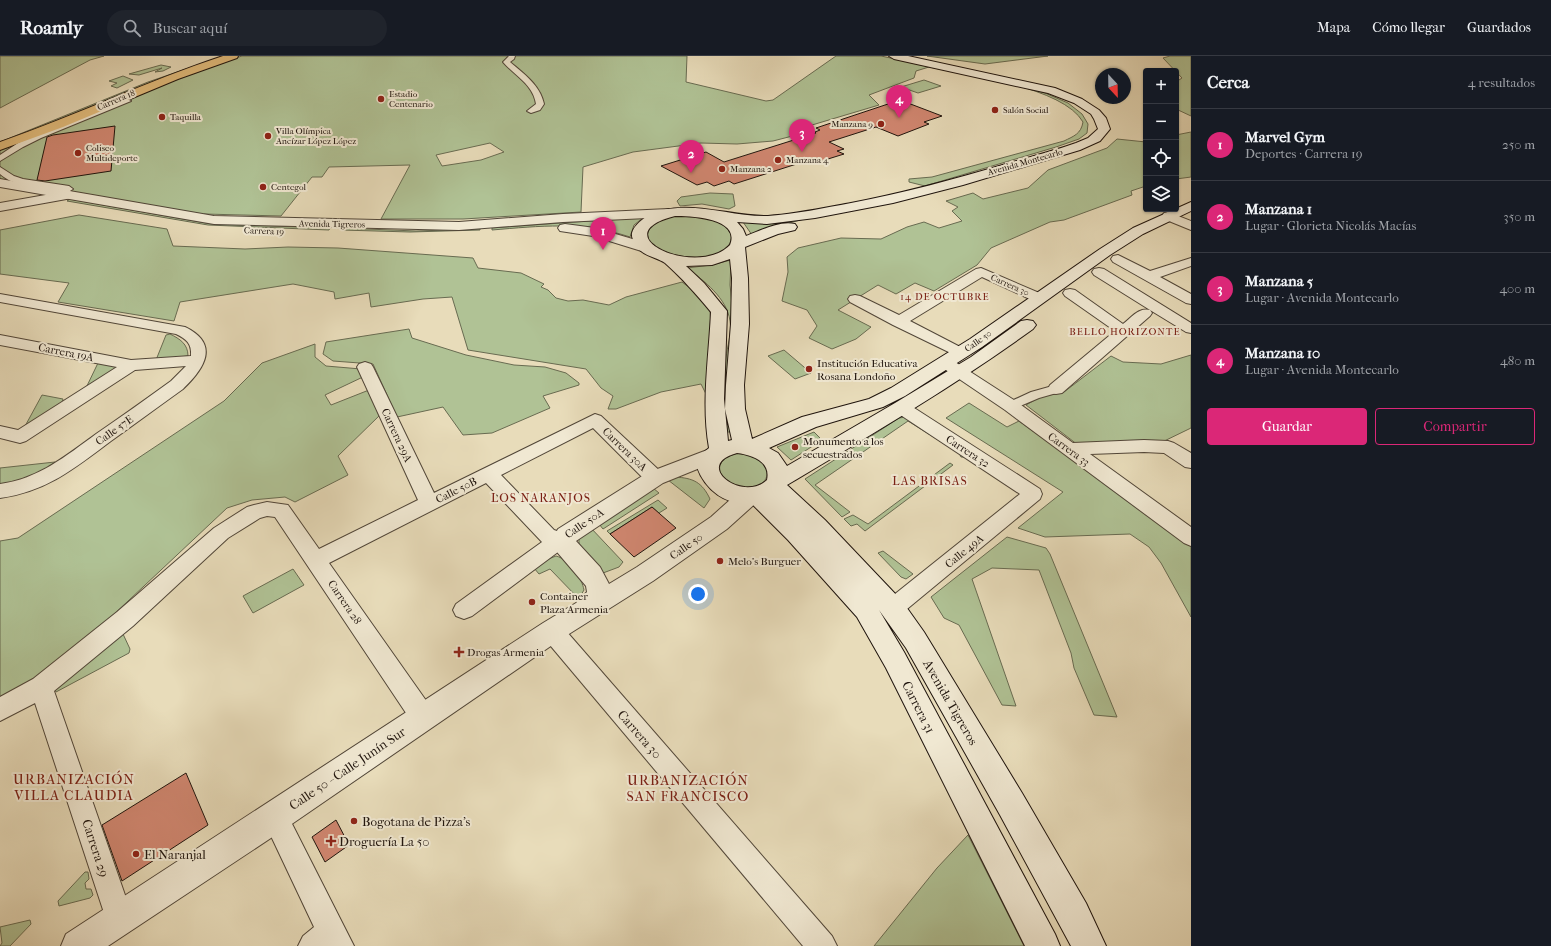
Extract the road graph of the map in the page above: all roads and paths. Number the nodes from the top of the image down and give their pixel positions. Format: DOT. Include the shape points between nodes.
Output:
graph roads {
  1 [pos="219,56"];
  2 [pos="233,56"];
  3 [pos="512,56"];
  4 [pos="894,56"];
  5 [pos="911,56"];
  6 [pos="127,101"];
  7 [pos="531,111"];
  8 [pos="1114,119"];
  9 [pos="1112,138"];
  10 [pos="21,139"];
  11 [pos="0,140"];
  12 [pos="0,146"];
  13 [pos="0,149"];
  14 [pos="0,159"];
  15 [pos="0,169"];
  16 [pos="0,183"];
  17 [pos="0,194"];
  18 [pos="63,195"];
  19 [pos="39,201"];
  20 [pos="1191,206"];
  21 [pos="0,208"];
  22 [pos="668,214"];
  23 [pos="715,216"];
  24 [pos="837,218"];
  25 [pos="1183,220"];
  26 [pos="737,245"];
  27 [pos="648,248"];
  28 [pos="668,258"];
  29 [pos="1118,258"];
  30 [pos="1191,262"];
  31 [pos="1099,272"];
  32 [pos="1149,276"];
  33 [pos="740,278"];
  34 [pos="1070,293"];
  35 [pos="0,298"];
  36 [pos="1039,298"];
  37 [pos="855,299"];
  38 [pos="1191,300"];
  39 [pos="1145,314"];
  40 [pos="898,322"];
  41 [pos="1191,329"];
  42 [pos="1124,331"];
  43 [pos="0,340"];
  44 [pos="197,360"];
  45 [pos="131,365"];
  46 [pos="952,366"];
  47 [pos="365,367"];
  48 [pos="1056,389"];
  49 [pos="904,401"];
  50 [pos="1011,406"];
  51 [pos="595,420"];
  52 [pos="0,432"];
  53 [pos="744,441"];
  54 [pos="1070,449"];
  55 [pos="717,452"];
  56 [pos="1191,462"];
  57 [pos="488,474"];
  58 [pos="655,478"];
  59 [pos="764,490"];
  60 [pos="0,491"];
  61 [pos="1033,494"];
  62 [pos="429,503"];
  63 [pos="1191,538"];
  64 [pos="563,541"];
  65 [pos="316,560"];
  66 [pos="617,590"];
  67 [pos="893,608"];
  68 [pos="464,610"];
  69 [pos="584,611"];
  70 [pos="552,631"];
  71 [pos="41,687"];
  72 [pos="0,710"];
  73 [pos="423,717"];
  74 [pos="274,817"];
  75 [pos="119,918"];
  76 [pos="328,941"];
  77 [pos="78,946"];
  78 [pos="822,946"];
  79 [pos="1043,946"];
  80 [pos="1089,946"];
  1 -- 11 [label="main road, Carrera 18" via="144,81"];
  2 -- 10 [label="main road, Carrera 18" via="156,83"];
  3 -- 7 [label="street" via="506,62 540,98 540,104"];
  4 -- 23 [label="main road, Avenida Montecarlo" via="1051,90 1096,112 1104,129 1092,141 1076,147 888,200 800,217 767,220"];
  5 -- 8 [label="main road" via="1054,87 1087,100"];
  6 -- 14 [label="street" via="26,142"];
  9 -- 24 [label="main road, Avenida Montecarlo" via="1104,146 970,187"];
  10 -- 12 [label="main road, Carrera 18"];
  10 -- 13 [label="main road"];
  15 -- 18 [label="street" via="5,176 30,183 68,188"];
  16 -- 18 [label="main road, Avenida Tigreros"];
  17 -- 19 [label="main road, Carrera 19"];
  18 -- 19 [label="street"];
  18 -- 22 [label="main road, Avenida Tigreros" via="214,220 292,223 459,226 563,218"];
  19 -- 21 [label="street"];
  19 -- 27 [label="main road, Carrera 19" via="207,229 452,236 565,228 595,232"];
  20 -- 25 [label="main road, Calle 50"];
  22 -- 23 [label="main road" via="691,212"];
  22 -- 27 [label="main road" via="648,221 641,229 640,239"];
  23 -- 26 [label="main road" via="731,224 736,230 739,235"];
  24 -- 26 [label="main road, Avenida Montecarlo" via="773,231"];
  24 -- 33 [label="main road" via="782,233 768,241 756,252"];
  25 -- 29 [label="main road, Calle 50"];
  25 -- 36 [label="main road, Calle 50" via="1138,231"];
  26 -- 28 [label="main road, Avenida Montecarlo" via="727,254 712,260"];
  26 -- 33 [label="main road"];
  27 -- 28 [label="main road, Carrera 19"];
  28 -- 55 [label="main road" via="698,286 719,311 714,411"];
  29 -- 31 [label="main road, Calle 50"];
  29 -- 32 [label="street"];
  30 -- 32 [label="street"];
  31 -- 34 [label="main road, Calle 50"];
  31 -- 41 [label="street"];
  32 -- 38 [label="street"];
  33 -- 53 [label="main road" via="735,409"];
  34 -- 42 [label="street"];
  34 -- 46 [label="main road, Calle 50" via="977,361"];
  35 -- 44 [label="street" via="180,330 197,343"];
  36 -- 40 [label="street, Carrera 30" via="981,272"];
  36 -- 46 [label="main road, Calle 50"];
  37 -- 40 [label="street, Carrera 33"];
  39 -- 42 [label="street"];
  40 -- 46 [label="street, Carrera 33"];
  42 -- 48 [label="street"];
  43 -- 45 [label="street, Carrera 19A"];
  44 -- 45 [label="street"];
  44 -- 60 [label="street, Calle 57E" via="192,370 177,385 62,467 24,487"];
  45 -- 52 [label="street" via="20,437"];
  46 -- 49 [label="main road, Calle 50"];
  46 -- 50 [label="street, Carrera 33"];
  47 -- 62 [label="street, Carrera 29A"];
  48 -- 50 [label="street"];
  49 -- 53 [label="main road, Calle 50" via="876,403 809,422 776,436"];
  49 -- 59 [label="main road, Calle 50"];
  49 -- 61 [label="street, Carrera 32"];
  50 -- 54 [label="street, Carrera 33"];
  51 -- 57 [label="street, Calle 50B"];
  51 -- 58 [label="street, Carrera 30A"];
  53 -- 55 [label="main road"];
  53 -- 59 [label="main road" via="771,459 777,468 778,477"];
  54 -- 56 [label="street" via="1168,447"];
  54 -- 63 [label="street, Carrera 33"];
  55 -- 58 [label="main road, Calle 50A"];
  55 -- 59 [label="main road" via="711,458 708,468 708,473 715,483 734,494"];
  57 -- 62 [label="street, Calle 50B"];
  57 -- 64 [label="street" via="549,537"];
  58 -- 64 [label="main road, Calle 50A" via="602,510"];
  59 -- 66 [label="main road, Calle 50" via="720,523"];
  59 -- 67 [label="main road, Avenida Tigreros" via="817,526"];
  59 -- 79 [label="main road, Carrera 31" via="796,534 866,610 895,660"];
  61 -- 67 [label="street, Calle 49A"];
  62 -- 65 [label="street, Calle 50B"];
  64 -- 68 [label="street, Calle 50A"];
  64 -- 69 [label="main road" via="597,582 597,597"];
  65 -- 71 [label="street, Carrera 28" via="281,510 267,509 254,512 221,533 125,619"];
  65 -- 73 [label="street, Carrera 28"];
  66 -- 69 [label="main road, Calle 50 - Calle Junín Sur"];
  67 -- 80 [label="main road, Avenida Tigreros" via="915,640 1011,804"];
  69 -- 70 [label="main road, Calle 50 - Calle Junín Sur"];
  70 -- 73 [label="main road, Calle 50 - Calle Junín Sur"];
  70 -- 78 [label="street, Carrera 30"];
  71 -- 72 [label="street"];
  71 -- 75 [label="street, Carrera 29"];
  73 -- 74 [label="main road, Calle 50 - Calle Junín Sur"];
  74 -- 75 [label="main road, Calle 50 - Calle Junín Sur"];
  74 -- 76 [label="street"];
  75 -- 77 [label="main road, Calle 50 - Calle Junín Sur"];
}
